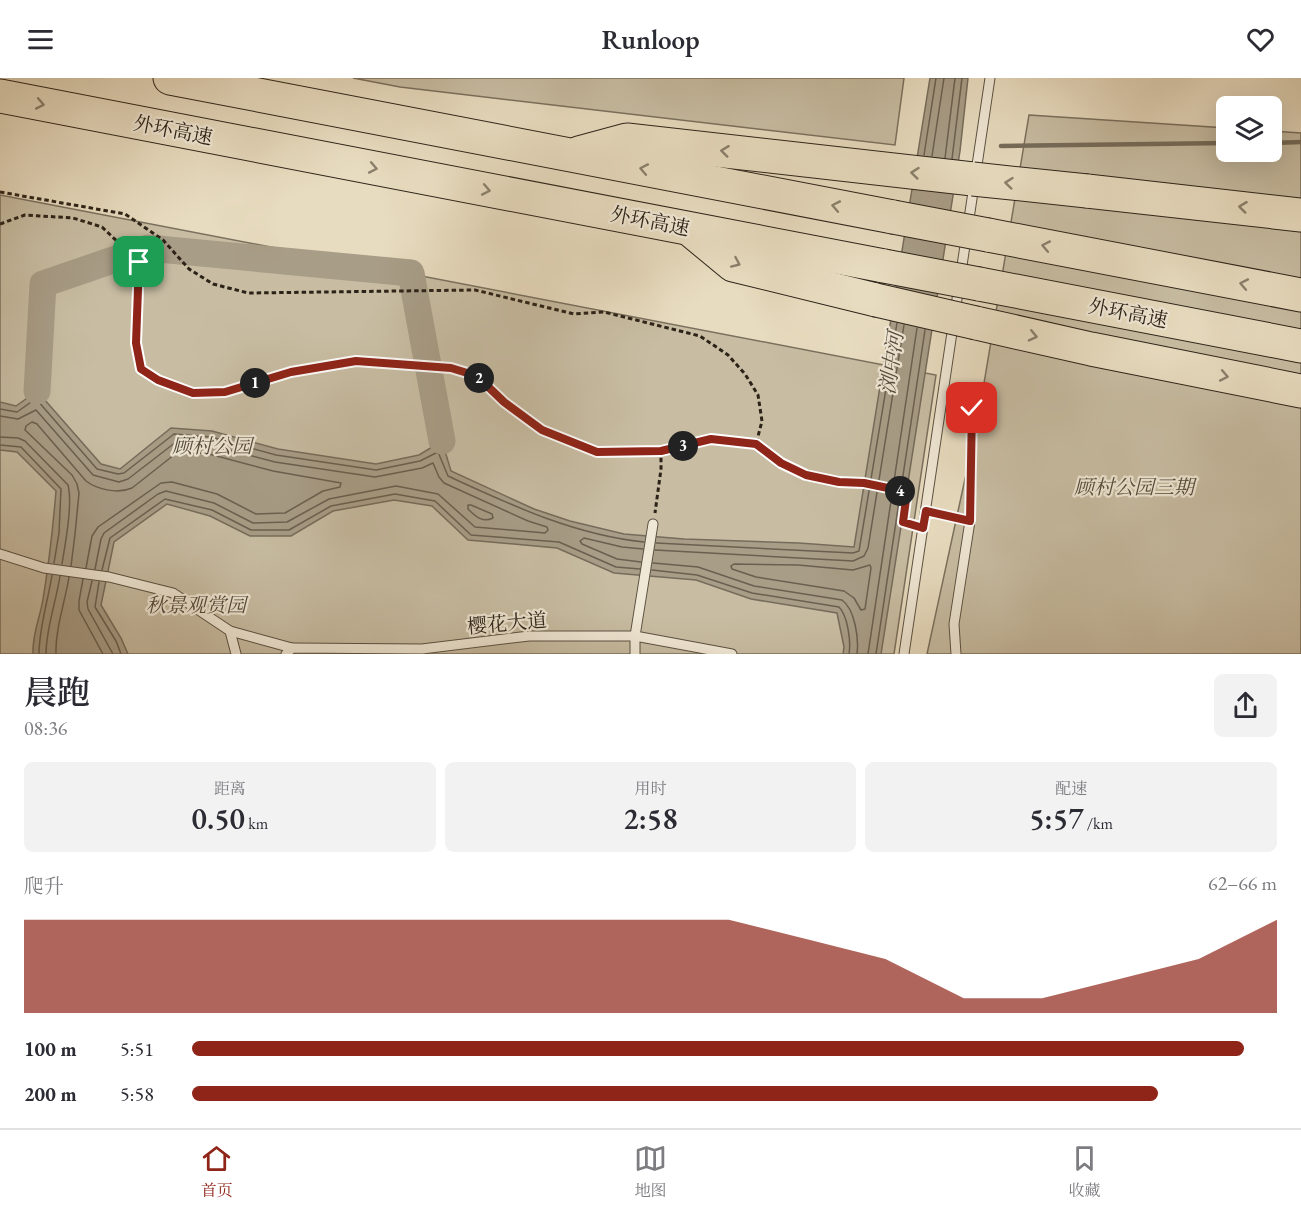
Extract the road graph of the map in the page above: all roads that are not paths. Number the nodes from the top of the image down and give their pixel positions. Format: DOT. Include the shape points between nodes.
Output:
graph roads {
  1 [pos="170,78"];
  2 [pos="990,78"];
  3 [pos="0,96"];
  4 [pos="571,155"];
  5 [pos="1301,215"];
  6 [pos="689,229"];
  7 [pos="1301,295"];
  8 [pos="1301,346"];
  9 [pos="1301,392"];
  10 [pos="972,408"];
  11 [pos="926,511"];
  12 [pos="970,521"];
  13 [pos="653,524"];
  14 [pos="0,554"];
  15 [pos="230,631"];
  16 [pos="635,636"];
  17 [pos="289,651"];
  18 [pos="236,654"];
  19 [pos="635,654"];
  20 [pos="732,654"];
  21 [pos="904,654"];
  22 [pos="956,654"];
  1 -- 4 [label="highway"];
  2 -- 11 [label="lane"];
  3 -- 6 [label="highway, 外环高速, one-way"];
  5 -- 4 [label="highway, one-way, bridge" via="627,140"];
  7 -- 4 [label="highway, one-way, bridge"];
  6 -- 8 [label="highway, 外环高速, bridge"];
  6 -- 9 [label="highway, one-way, bridge" via="733,264 1102,352"];
  10 -- 12 [label="lane"];
  11 -- 12 [label="lane"];
  11 -- 21 [label="lane"];
  12 -- 22 [label="lane" via="954,624"];
  13 -- 16 [label="lane"];
  14 -- 15 [label="lane" via="44,568 109,577 173,593"];
  15 -- 17 [label="lane, 樱花大道"];
  15 -- 18 [label="lane"];
  16 -- 17 [label="lane, 樱花大道" via="529,636 422,649"];
  16 -- 19 [label="lane"];
  16 -- 20 [label="lane, 樱花大道"];
}
